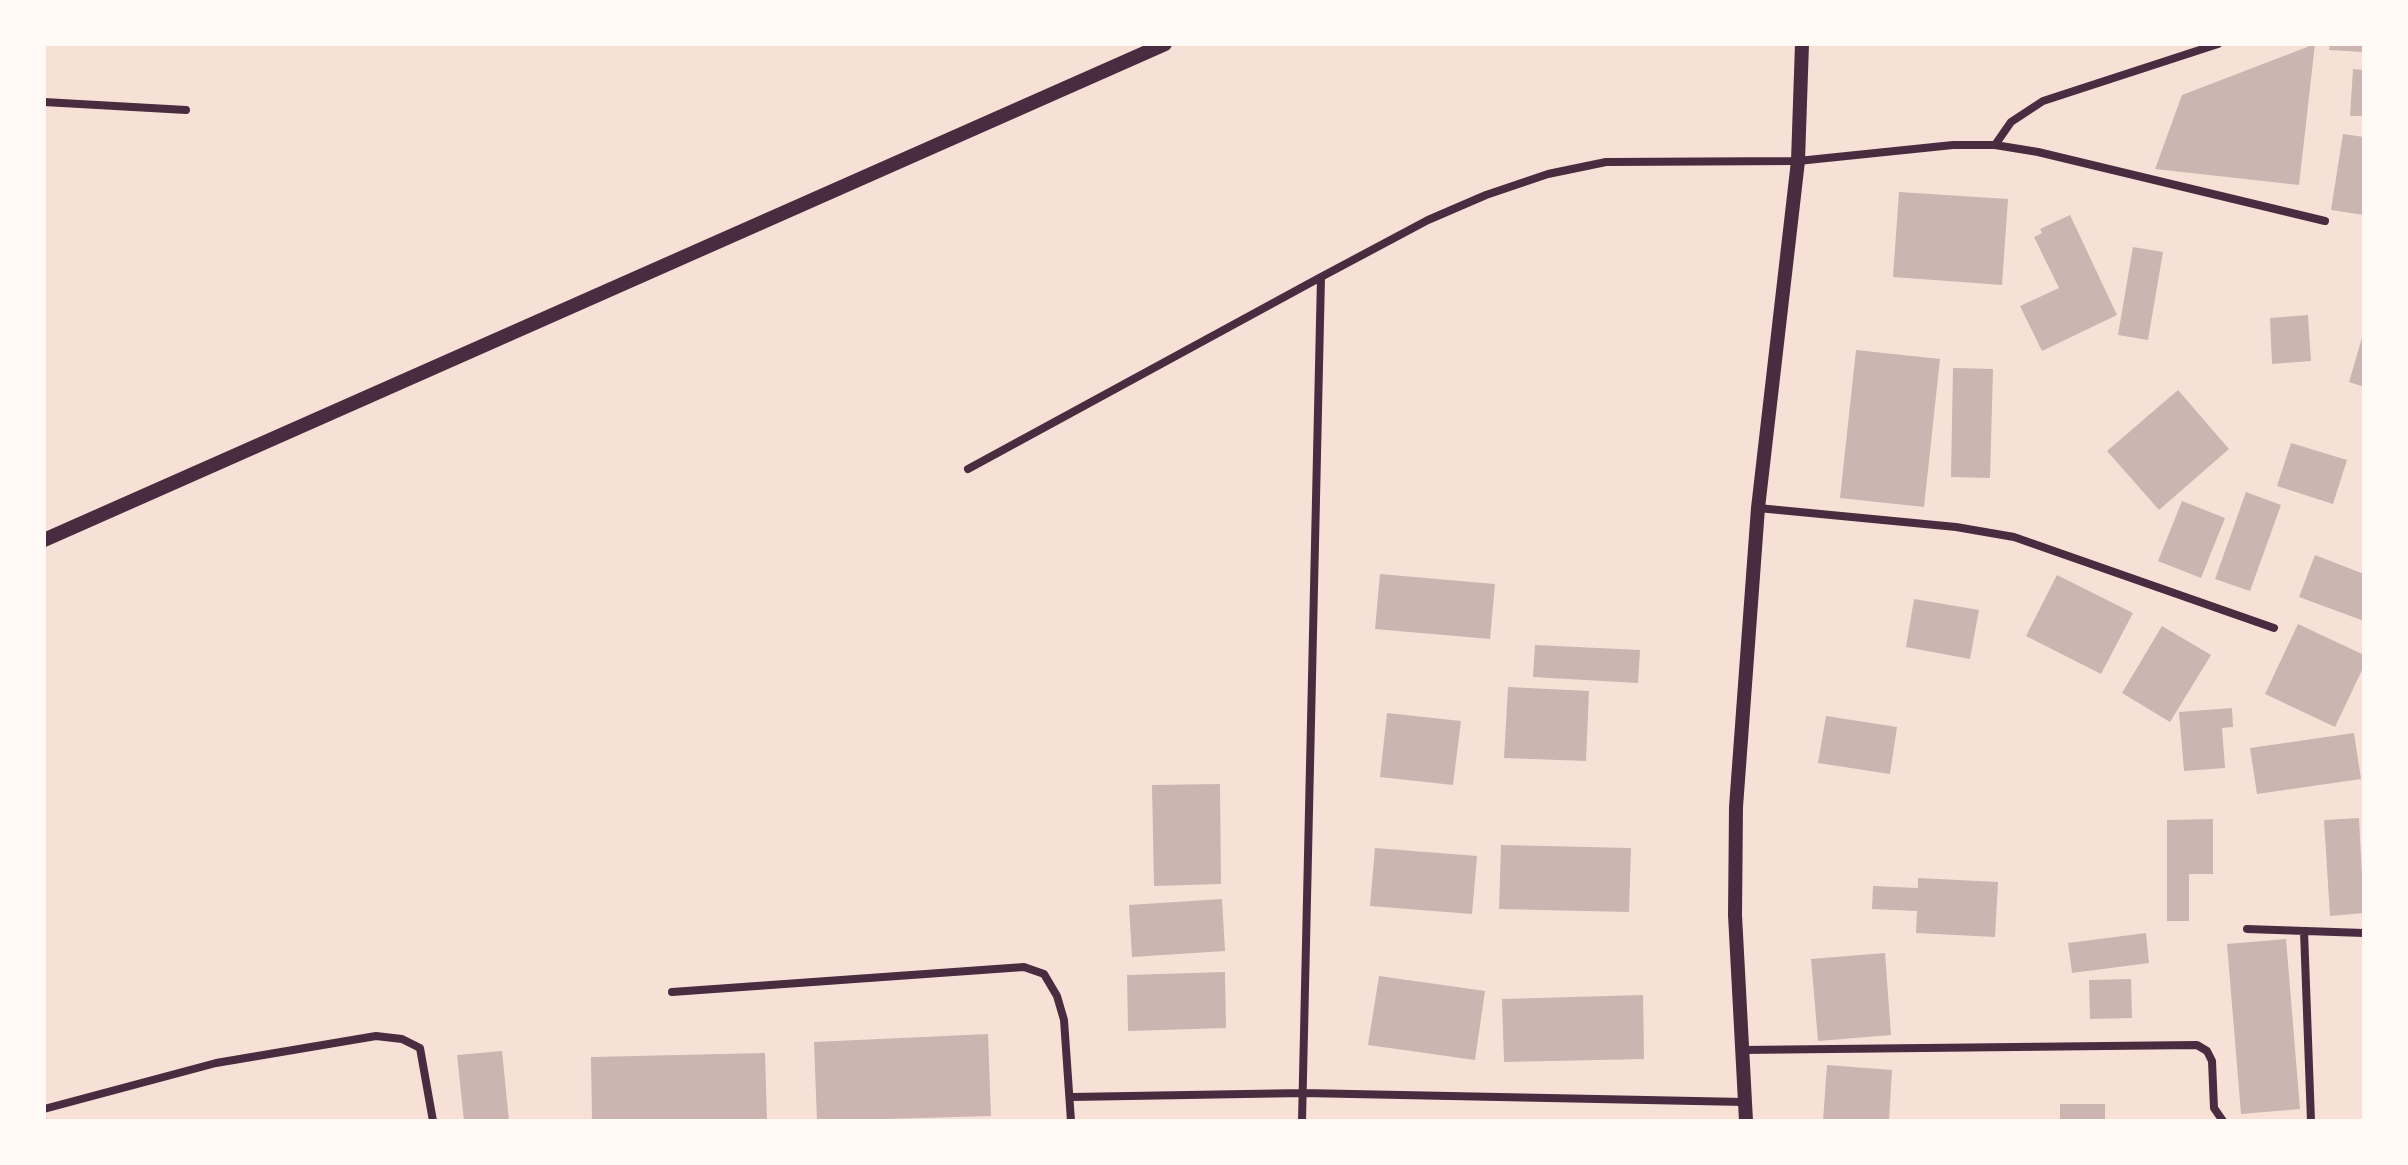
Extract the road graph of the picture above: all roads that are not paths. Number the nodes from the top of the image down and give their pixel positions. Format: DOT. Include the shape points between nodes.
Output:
graph roads {
  1 [pos="1165,44"];
  2 [pos="1802,44"];
  3 [pos="2218,44"];
  4 [pos="44,102"];
  5 [pos="186,110"];
  6 [pos="1995,145"];
  7 [pos="1798,161"];
  8 [pos="2325,221"];
  9 [pos="1321,277"];
  10 [pos="968,469"];
  11 [pos="1758,508"];
  12 [pos="44,540"];
  13 [pos="2274,628"];
  14 [pos="2247,929"];
  15 [pos="2304,931"];
  16 [pos="2364,933"];
  17 [pos="672,992"];
  18 [pos="1740,1050"];
  19 [pos="1303,1093"];
  20 [pos="1071,1097"];
  21 [pos="1744,1102"];
  22 [pos="44,1109"];
  23 [pos="433,1121"];
  24 [pos="1071,1121"];
  25 [pos="1302,1121"];
  26 [pos="1746,1121"];
  27 [pos="2223,1121"];
  28 [pos="2311,1121"];
  1 -- 12 [label="street"];
  2 -- 7 [label="street"];
  3 -- 6 [label="street" via="2043,101 2011,122"];
  4 -- 5 [label="street"];
  6 -- 7 [label="street"];
  6 -- 8 [label="street"];
  7 -- 9 [label="street" via="1606,162 1548,174 1428,220"];
  7 -- 11 [label="street"];
  9 -- 10 [label="street"];
  9 -- 19 [label="street"];
  11 -- 13 [label="street" via="2014,537"];
  11 -- 18 [label="street" via="1736,807"];
  14 -- 15 [label="street"];
  15 -- 16 [label="street"];
  15 -- 28 [label="street"];
  17 -- 20 [label="street" via="1024,967 1044,974 1057,996"];
  18 -- 21 [label="street"];
  18 -- 27 [label="street" via="2197,1045 2212,1061 2214,1108"];
  19 -- 20 [label="street"];
  19 -- 21 [label="street"];
  19 -- 25 [label="street"];
  20 -- 24 [label="street"];
  21 -- 26 [label="street"];
  22 -- 23 [label="street" via="216,1063 376,1036 420,1048"];
}
